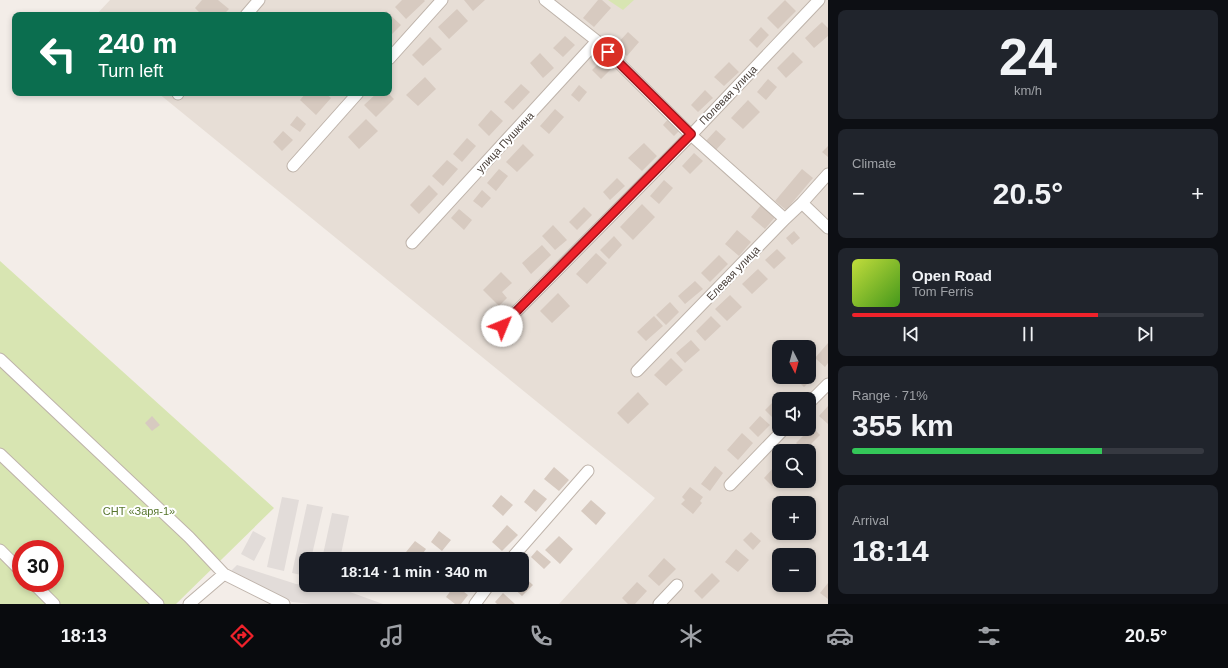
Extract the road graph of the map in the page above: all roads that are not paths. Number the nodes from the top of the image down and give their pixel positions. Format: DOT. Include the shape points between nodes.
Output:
graph roads {
  1 [pos="259,0"];
  2 [pos="442,0"];
  3 [pos="545,0"];
  4 [pos="819,0"];
  5 [pos="249,12"];
  6 [pos="597,41"];
  7 [pos="392,56"];
  8 [pos="355,96"];
  9 [pos="691,134"];
  10 [pos="293,166"];
  11 [pos="828,174"];
  12 [pos="802,203"];
  13 [pos="785,219"];
  14 [pos="828,228"];
  15 [pos="412,243"];
  16 [pos="502,326"];
  17 [pos="0,359"];
  18 [pos="637,371"];
  19 [pos="828,384"];
  20 [pos="816,397"];
  21 [pos="777,436"];
  22 [pos="0,454"];
  23 [pos="588,471"];
  24 [pos="730,485"];
  25 [pos="0,550"];
  26 [pos="517,552"];
  27 [pos="12,562"];
  28 [pos="224,574"];
  29 [pos="677,585"];
  30 [pos="42,592"];
  31 [pos="484,592"];
  32 [pos="54,604"];
  33 [pos="158,604"];
  34 [pos="189,604"];
  35 [pos="284,604"];
  36 [pos="475,604"];
  37 [pos="659,604"];
  1 -- 5 [label="street"];
  2 -- 7 [label="street"];
  3 -- 6 [label="street"];
  4 -- 9 [label="street, Полевая улица"];
  6 -- 9 [label="street"];
  6 -- 15 [label="street, улица Пушкина"];
  8 -- 10 [label="street"];
  9 -- 13 [label="street"];
  9 -- 16 [label="street, Полевая улица"];
  11 -- 12 [label="street, Елевая улица"];
  12 -- 13 [label="street, Елевая улица"];
  12 -- 14 [label="street"];
  13 -- 18 [label="street, Елевая улица"];
  17 -- 28 [label="street"];
  19 -- 20 [label="street"];
  21 -- 24 [label="street"];
  22 -- 33 [label="street"];
  23 -- 26 [label="street"];
  25 -- 27 [label="street"];
  28 -- 34 [label="street"];
  28 -- 35 [label="street"];
  29 -- 37 [label="street"];
  30 -- 32 [label="street"];
  31 -- 36 [label="street"];
}
